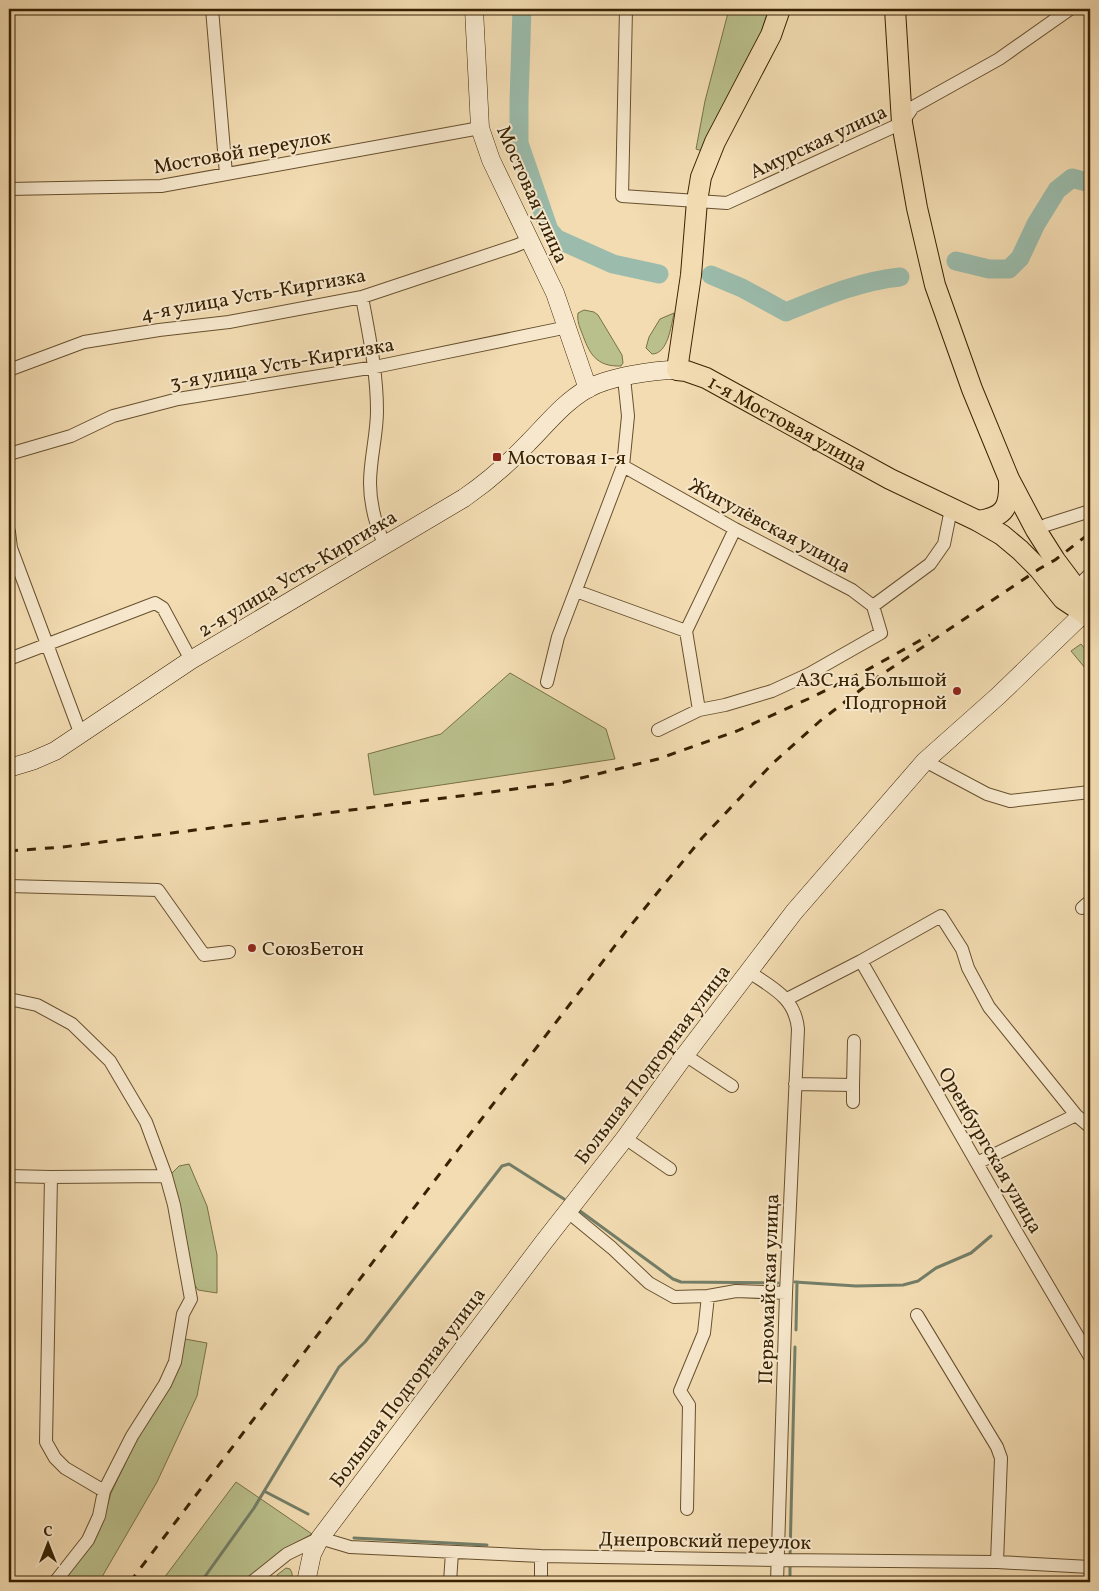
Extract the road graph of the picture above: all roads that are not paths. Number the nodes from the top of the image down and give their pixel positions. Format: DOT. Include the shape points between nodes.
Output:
graph roads {
  1 [pos="212,9"];
  2 [pos="474,9"];
  3 [pos="626,9"];
  4 [pos="780,9"];
  5 [pos="895,9"];
  6 [pos="1070,9"];
  7 [pos="902,123"];
  8 [pos="480,128"];
  9 [pos="226,174"];
  10 [pos="9,189"];
  11 [pos="697,201"];
  12 [pos="530,240"];
  13 [pos="362,297"];
  14 [pos="568,327"];
  15 [pos="375,367"];
  16 [pos="9,370"];
  17 [pos="677,370"];
  18 [pos="624,378"];
  19 [pos="588,389"];
  20 [pos="9,454"];
  21 [pos="623,466"];
  22 [pos="1008,480"];
  23 [pos="951,509"];
  24 [pos="1090,511"];
  25 [pos="978,521"];
  26 [pos="735,529"];
  27 [pos="1036,530"];
  28 [pos="9,532"];
  29 [pos="385,546"];
  30 [pos="1083,581"];
  31 [pos="576,591"];
  32 [pos="872,606"];
  33 [pos="1087,617"];
  34 [pos="686,631"];
  35 [pos="46,645"];
  36 [pos="9,659"];
  37 [pos="191,660"];
  38 [pos="547,682"];
  39 [pos="699,710"];
  40 [pos="658,730"];
  41 [pos="81,735"];
  42 [pos="925,761"];
  43 [pos="9,768"];
  44 [pos="1090,792"];
  45 [pos="9,886"];
  46 [pos="229,952"];
  47 [pos="861,961"];
  48 [pos="748,971"];
  49 [pos="9,999"];
  50 [pos="787,999"];
  51 [pos="854,1041"];
  52 [pos="685,1055"];
  53 [pos="795,1084"];
  54 [pos="853,1085"];
  55 [pos="732,1086"];
  56 [pos="853,1102"];
  57 [pos="1076,1115"];
  58 [pos="1090,1127"];
  59 [pos="624,1138"];
  60 [pos="977,1163"];
  61 [pos="670,1169"];
  62 [pos="9,1176"];
  63 [pos="166,1176"];
  64 [pos="51,1177"];
  65 [pos="567,1211"];
  66 [pos="786,1293"];
  67 [pos="708,1296"];
  68 [pos="917,1315"];
  69 [pos="1090,1357"];
  70 [pos="104,1491"];
  71 [pos="687,1509"];
  72 [pos="320,1538"];
  73 [pos="452,1552"];
  74 [pos="541,1556"];
  75 [pos="779,1560"];
  76 [pos="997,1562"];
  77 [pos="1090,1566"];
  78 [pos="55,1582"];
  79 [pos="252,1582"];
  80 [pos="306,1582"];
  81 [pos="450,1582"];
  82 [pos="541,1582"];
  83 [pos="777,1582"];
  1 -- 9 [label="street"];
  2 -- 8 [label="main road, Мостовая улица"];
  3 -- 11 [label="street, Амурская улица" via="622,196"];
  4 -- 11 [label="main road" via="771,35 715,142 701,177"];
  5 -- 7 [label="main road"];
  6 -- 7 [label="street, Амурская улица" via="999,58 913,107"];
  7 -- 11 [label="street, Амурская улица" via="727,203"];
  7 -- 22 [label="main road" via="935,285"];
  8 -- 9 [label="street, Мостовой переулок"];
  8 -- 12 [label="main road, Мостовая улица" via="490,160"];
  9 -- 10 [label="street, Мостовой переулок" via="161,186"];
  11 -- 17 [label="main road" via="691,275"];
  12 -- 13 [label="street, 4-я улица Усть-Киргизка"];
  12 -- 14 [label="main road, Мостовая улица"];
  13 -- 15 [label="street"];
  13 -- 16 [label="street, 4-я улица Усть-Киргизка" via="229,322 84,342"];
  14 -- 15 [label="street, 3-я улица Усть-Киргизка"];
  14 -- 19 [label="main road, Мостовая улица"];
  15 -- 20 [label="street, 3-я улица Усть-Киргизка" via="178,399 113,416 71,436"];
  15 -- 29 [label="street" via="377,414 370,491 374,517"];
  17 -- 18 [label="main road, 1-я Мостовая улица"];
  17 -- 23 [label="main road, 1-я Мостовая улица" via="706,378"];
  18 -- 19 [label="main road, 1-я Мостовая улица"];
  18 -- 21 [label="street" via="628,416"];
  19 -- 29 [label="main road, 2-я улица Усть-Киргизка" via="552,417 487,482"];
  21 -- 26 [label="street, Жигулёвская улица"];
  21 -- 31 [label="street"];
  22 -- 25 [label="main road" via="1010,497 1007,507 992,519"];
  22 -- 27 [label="main road"];
  23 -- 25 [label="main road, 1-я Мостовая улица"];
  23 -- 32 [label="street" via="944,544 930,564"];
  24 -- 27 [label="street"];
  25 -- 33 [label="main road, 1-я Мостовая улица" via="1020,550 1063,599"];
  26 -- 32 [label="street, Жигулёвская улица" via="852,590"];
  26 -- 34 [label="street"];
  27 -- 30 [label="main road" via="1055,560"];
  28 -- 35 [label="street" via="11,548"];
  29 -- 37 [label="main road, 2-я улица Усть-Киргизка"];
  30 -- 33 [label="main road"];
  31 -- 34 [label="street"];
  31 -- 38 [label="street" via="558,637"];
  32 -- 39 [label="street" via="881,633 772,691"];
  33 -- 42 [label="main road, Большая Подгорная улица"];
  34 -- 39 [label="street"];
  35 -- 36 [label="street"];
  35 -- 37 [label="street" via="155,603 163,608"];
  35 -- 41 [label="street"];
  37 -- 41 [label="main road, 2-я улица Усть-Киргизка"];
  39 -- 40 [label="street"];
  41 -- 43 [label="main road, 2-я улица Усть-Киргизка" via="32,761"];
  42 -- 44 [label="street" via="987,794 1010,801"];
  42 -- 48 [label="main road, Большая Подгорная улица" via="794,912"];
  45 -- 46 [label="street" via="158,890 204,955"];
  47 -- 50 [label="street"];
  47 -- 57 [label="street" via="941,916 962,950 989,1006"];
  47 -- 60 [label="street, Оренбургская улица"];
  48 -- 50 [label="street"];
  48 -- 52 [label="main road, Большая Подгорная улица"];
  49 -- 63 [label="street" via="38,1005 72,1024 110,1061 146,1122"];
  50 -- 53 [label="street, Первомайская улица" via="798,1029"];
  51 -- 54 [label="street"];
  52 -- 55 [label="street"];
  52 -- 59 [label="main road, Большая Подгорная улица"];
  53 -- 54 [label="street"];
  53 -- 66 [label="street, Первомайская улица"];
  54 -- 56 [label="street"];
  57 -- 58 [label="street"];
  57 -- 60 [label="street"];
  59 -- 61 [label="street"];
  59 -- 65 [label="main road, Большая Подгорная улица"];
  60 -- 69 [label="street, Оренбургская улица"];
  62 -- 64 [label="street"];
  63 -- 64 [label="street"];
  63 -- 70 [label="street" via="190,1300 183,1314 175,1362"];
  64 -- 70 [label="street" via="46,1442 65,1468"];
  65 -- 67 [label="street" via="649,1283 674,1297"];
  65 -- 72 [label="main road, Большая Подгорная улица"];
  66 -- 67 [label="street" via="736,1291"];
  66 -- 75 [label="street, Первомайская улица"];
  67 -- 71 [label="street" via="704,1333 680,1391 689,1405"];
  68 -- 76 [label="street" via="1001,1458"];
  70 -- 78 [label="street" via="99,1516 88,1540"];
  72 -- 73 [label="street, Днепровский переулок" via="350,1547"];
  72 -- 79 [label="street" via="286,1554"];
  72 -- 80 [label="main road, Большая Подгорная улица" via="312,1554"];
  73 -- 74 [label="street, Днепровский переулок"];
  73 -- 81 [label="street"];
  74 -- 75 [label="street, Днепровский переулок"];
  74 -- 82 [label="street"];
  75 -- 76 [label="street, Днепровский переулок"];
  75 -- 83 [label="street, Первомайская улица"];
  76 -- 77 [label="street, Днепровский переулок"];
}
